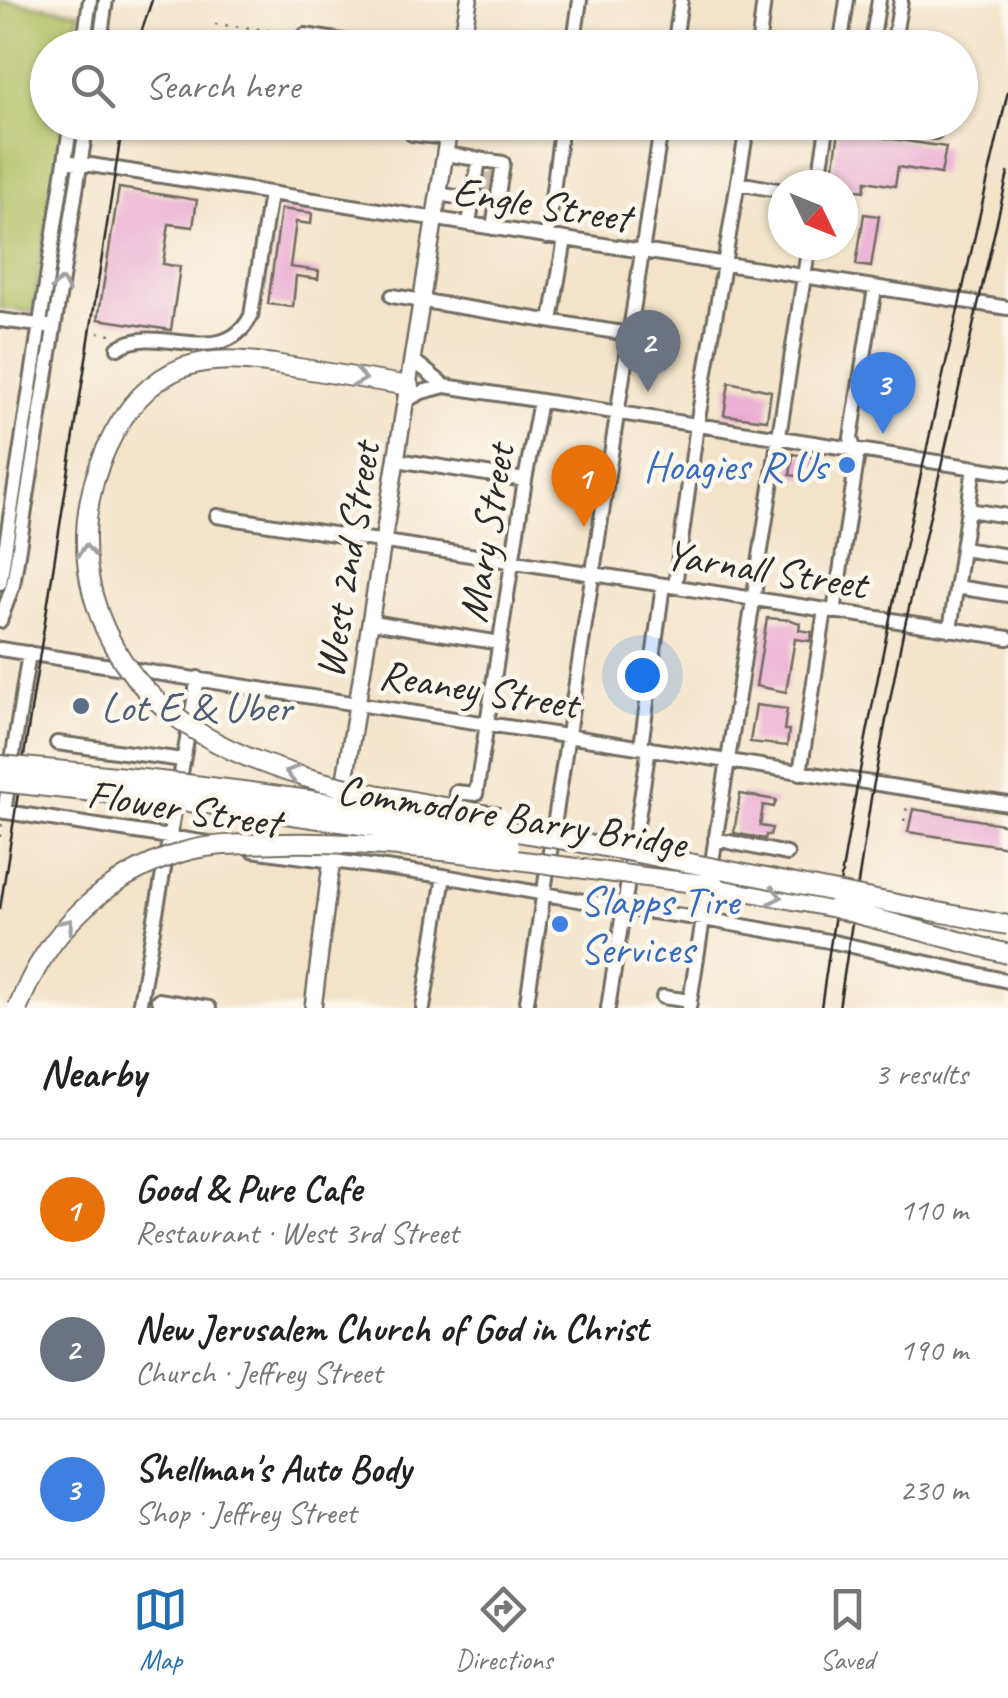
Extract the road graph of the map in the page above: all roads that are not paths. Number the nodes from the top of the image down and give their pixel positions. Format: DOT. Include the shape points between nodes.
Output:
graph roads {
  1 [pos="90,0"];
  2 [pos="469,0"];
  3 [pos="580,0"];
  4 [pos="681,0"];
  5 [pos="764,0"];
  6 [pos="847,0"];
  7 [pos="879,0"];
  8 [pos="900,0"];
  9 [pos="106,2"];
  10 [pos="85,30"];
  11 [pos="101,30"];
  12 [pos="465,30"];
  13 [pos="575,30"];
  14 [pos="677,30"];
  15 [pos="760,30"];
  16 [pos="843,30"];
  17 [pos="874,30"];
  18 [pos="896,30"];
  19 [pos="72,140"];
  20 [pos="81,140"];
  21 [pos="447,140"];
  22 [pos="450,140"];
  23 [pos="560,140"];
  24 [pos="659,140"];
  25 [pos="745,140"];
  26 [pos="825,140"];
  27 [pos="479,159"];
  28 [pos="73,162"];
  29 [pos="820,170"];
  30 [pos="738,183"];
  31 [pos="486,187"];
  32 [pos="768,188"];
  33 [pos="270,194"];
  34 [pos="438,194"];
  35 [pos="435,219"];
  36 [pos="469,224"];
  37 [pos="493,228"];
  38 [pos="547,237"];
  39 [pos="565,240"];
  40 [pos="642,251"];
  41 [pos="807,260"];
  42 [pos="724,264"];
  43 [pos="804,276"];
  44 [pos="875,288"];
  45 [pos="392,296"];
  46 [pos="422,302"];
  47 [pos="1008,308"];
  48 [pos="0,320"];
  49 [pos="552,320"];
  50 [pos="47,326"];
  51 [pos="629,334"];
  52 [pos="118,348"];
  53 [pos="413,360"];
  54 [pos="445,386"];
  55 [pos="408,393"];
  56 [pos="540,401"];
  57 [pos="616,413"];
  58 [pos="697,425"];
  59 [pos="779,438"];
  60 [pos="854,450"];
  61 [pos="398,460"];
  62 [pos="974,468"];
  63 [pos="1008,473"];
  64 [pos="524,480"];
  65 [pos="22,486"];
  66 [pos="968,510"];
  67 [pos="217,516"];
  68 [pos="1008,516"];
  69 [pos="384,542"];
  70 [pos="962,549"];
  71 [pos="1008,556"];
  72 [pos="513,562"];
  73 [pos="591,575"];
  74 [pos="0,582"];
  75 [pos="669,585"];
  76 [pos="956,588"];
  77 [pos="1008,596"];
  78 [pos="754,598"];
  79 [pos="830,611"];
  80 [pos="0,621"];
  81 [pos="372,622"];
  82 [pos="950,630"];
  83 [pos="1008,638"];
  84 [pos="500,643"];
  85 [pos="0,652"];
  86 [pos="29,653"];
  87 [pos="198,678"];
  88 [pos="359,703"];
  89 [pos="487,722"];
  90 [pos="568,734"];
  91 [pos="57,743"];
  92 [pos="645,747"];
  93 [pos="183,760"];
  94 [pos="728,762"];
  95 [pos="0,765"];
  96 [pos="800,773"];
  97 [pos="0,782"];
  98 [pos="456,792"];
  99 [pos="1008,804"];
  100 [pos="2,812"];
  101 [pos="172,837"];
  102 [pos="716,840"];
  103 [pos="787,854"];
  104 [pos="660,857"];
  105 [pos="334,864"];
  106 [pos="444,876"];
  107 [pos="715,885"];
  108 [pos="546,894"];
  109 [pos="853,895"];
  110 [pos="623,908"];
  111 [pos="835,908"];
  112 [pos="1008,918"];
  113 [pos="704,919"];
  114 [pos="1008,925"];
  115 [pos="1008,943"];
  116 [pos="1008,954"];
  117 [pos="1008,981"];
  118 [pos="662,998"];
  119 [pos="158,1000"];
  120 [pos="689,1005"];
  121 [pos="18,1008"];
  122 [pos="139,1008"];
  123 [pos="208,1008"];
  124 [pos="313,1008"];
  125 [pos="423,1008"];
  126 [pos="526,1008"];
  127 [pos="608,1008"];
  1 -- 9 [label="street"];
  1 -- 10 [label="street"];
  2 -- 12 [label="main road"];
  3 -- 13 [label="street"];
  4 -- 14 [label="street"];
  5 -- 15 [label="street"];
  6 -- 16 [label="street"];
  7 -- 17 [label="street"];
  8 -- 18 [label="street"];
  9 -- 11 [label="street"];
  19 -- 28 [label="street"];
  20 -- 28 [label="street"];
  21 -- 34 [label="main road, West 2nd Street"];
  22 -- 27 [label="street"];
  23 -- 38 [label="street"];
  24 -- 40 [label="street"];
  25 -- 30 [label="street"];
  26 -- 29 [label="street"];
  27 -- 31 [label="street"];
  27 -- 31 [label="street" via="503,163"];
  28 -- 33 [label="street, Engle Street"];
  28 -- 50 [label="street"];
  30 -- 32 [label="street"];
  30 -- 42 [label="street"];
  31 -- 34 [label="street"];
  31 -- 36 [label="street"];
  31 -- 37 [label="street"];
  33 -- 35 [label="street, Engle Street"];
  33 -- 52 [label="street" via="251,316 239,332 194,346 140,338"];
  34 -- 35 [label="main road, West 2nd Street"];
  35 -- 36 [label="street, Engle Street"];
  35 -- 46 [label="main road, West 2nd Street"];
  36 -- 37 [label="street, Engle Street"];
  37 -- 38 [label="street, Engle Street"];
  38 -- 39 [label="street, Engle Street"];
  39 -- 40 [label="street, Engle Street"];
  39 -- 49 [label="street"];
  40 -- 42 [label="street, Engle Street"];
  40 -- 51 [label="street"];
  41 -- 43 [label="street"];
  42 -- 43 [label="street, Engle Street"];
  42 -- 58 [label="street"];
  43 -- 44 [label="street, Engle Street"];
  43 -- 59 [label="street"];
  44 -- 47 [label="street, Engle Street"];
  44 -- 60 [label="street"];
  45 -- 46 [label="street"];
  46 -- 49 [label="street"];
  46 -- 53 [label="main road, West 2nd Street"];
  48 -- 50 [label="street"];
  49 -- 51 [label="street"];
  50 -- 65 [label="street"];
  51 -- 57 [label="street"];
  53 -- 54 [label="street"];
  53 -- 55 [label="main road, West 2nd Street"];
  54 -- 55 [label="street"];
  54 -- 56 [label="street"];
  55 -- 61 [label="main road, West 2nd Street"];
  104 -- 55 [label="highway, one-way, bridge" via="241,756 177,718 136,680 98,616 84,550 90,494 129,408 165,376 228,360"];
  56 -- 57 [label="street"];
  56 -- 64 [label="street, Mary Street"];
  57 -- 58 [label="street"];
  57 -- 73 [label="street"];
  58 -- 59 [label="street"];
  58 -- 75 [label="street"];
  59 -- 60 [label="street"];
  59 -- 78 [label="street"];
  60 -- 62 [label="street"];
  60 -- 79 [label="street"];
  61 -- 64 [label="street"];
  61 -- 69 [label="main road, West 2nd Street"];
  62 -- 63 [label="street"];
  62 -- 66 [label="street"];
  64 -- 72 [label="street, Mary Street"];
  65 -- 74 [label="street"];
  65 -- 80 [label="street" via="13,585"];
  66 -- 68 [label="street"];
  66 -- 70 [label="street"];
  67 -- 69 [label="street, Yarnall Street"];
  69 -- 72 [label="street, Yarnall Street"];
  69 -- 81 [label="main road, West 2nd Street"];
  70 -- 71 [label="street"];
  70 -- 76 [label="street"];
  72 -- 73 [label="street, Yarnall Street"];
  72 -- 84 [label="street, Mary Street"];
  73 -- 75 [label="street, Yarnall Street"];
  73 -- 90 [label="street"];
  75 -- 78 [label="street, Yarnall Street"];
  75 -- 92 [label="street"];
  76 -- 77 [label="street"];
  76 -- 82 [label="street"];
  78 -- 79 [label="street, Yarnall Street"];
  78 -- 94 [label="street"];
  79 -- 82 [label="street, Yarnall Street"];
  79 -- 96 [label="street"];
  81 -- 84 [label="street"];
  81 -- 88 [label="main road, West 2nd Street"];
  82 -- 83 [label="street, Yarnall Street"];
  84 -- 89 [label="street, Mary Street"];
  85 -- 86 [label="street, Reaney Street"];
  86 -- 87 [label="street, Reaney Street"];
  86 -- 100 [label="street"];
  87 -- 88 [label="street, Reaney Street"];
  87 -- 93 [label="street"];
  88 -- 89 [label="street, Reaney Street"];
  88 -- 105 [label="main road, West 2nd Street"];
  89 -- 90 [label="street, Reaney Street"];
  89 -- 98 [label="street, Mary Street" via="476,794"];
  90 -- 92 [label="street, Reaney Street"];
  90 -- 108 [label="street"];
  91 -- 93 [label="street"];
  92 -- 94 [label="street, Reaney Street"];
  92 -- 110 [label="street"];
  93 -- 101 [label="street"];
  94 -- 96 [label="street, Reaney Street"];
  94 -- 102 [label="street"];
  95 -- 104 [label="highway, Commodore Barry Bridge, bridge" via="286,797"];
  96 -- 99 [label="street, Reaney Street"];
  97 -- 107 [label="highway, Commodore Barry Bridge, bridge" via="368,825"];
  100 -- 101 [label="street, Flower Street"];
  101 -- 105 [label="street, Flower Street"];
  101 -- 122 [label="street"];
  102 -- 103 [label="street"];
  102 -- 113 [label="street"];
  104 -- 109 [label="highway, Commodore Barry Bridge, bridge"];
  105 -- 106 [label="street, Flower Street"];
  105 -- 124 [label="main road, West 2nd Street"];
  106 -- 108 [label="street, Flower Street"];
  106 -- 125 [label="street"];
  107 -- 111 [label="highway, Commodore Barry Bridge, one-way"];
  121 -- 107 [label="highway, one-way, bridge" via="61,930 101,892 164,858 221,845 395,846"];
  108 -- 110 [label="street, Flower Street"];
  108 -- 126 [label="street"];
  109 -- 112 [label="highway, bridge"];
  109 -- 114 [label="highway, Commodore Barry Bridge, bridge"];
  110 -- 113 [label="street, Flower Street"];
  110 -- 127 [label="street"];
  111 -- 115 [label="highway, Commodore Barry Bridge, bridge"];
  111 -- 116 [label="highway, bridge"];
  113 -- 117 [label="street, Flower Street"];
  113 -- 120 [label="street"];
  118 -- 120 [label="street"];
  119 -- 123 [label="street"];
}
